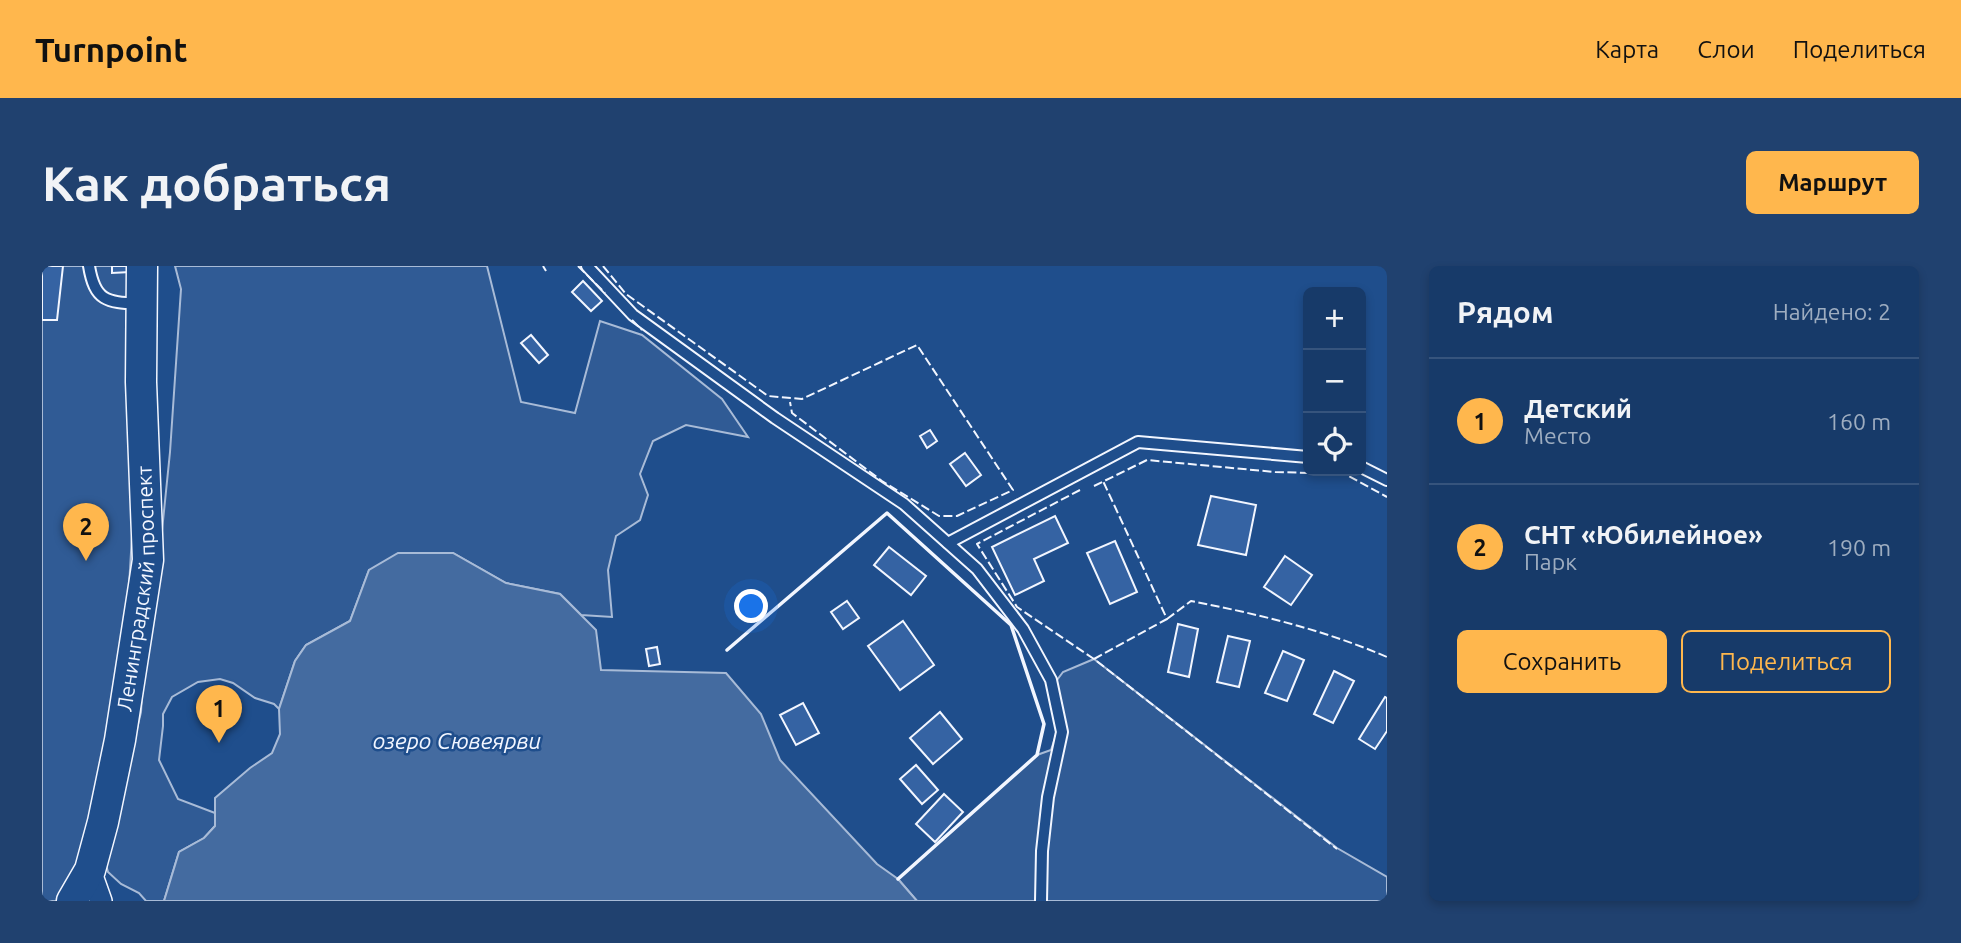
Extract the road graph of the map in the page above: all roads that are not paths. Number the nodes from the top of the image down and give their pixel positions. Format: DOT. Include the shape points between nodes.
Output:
graph roads {
  1 [pos="89,266"];
  2 [pos="142,266"];
  3 [pos="587,266"];
  4 [pos="140,304"];
  5 [pos="1303,457"];
  6 [pos="1366,470"];
  7 [pos="1387,480"];
  8 [pos="948,543"];
  9 [pos="90,870"];
  10 [pos="72,901"];
  11 [pos="101,901"];
  12 [pos="1041,901"];
  1 -- 4 [label="lane" via="92,284 101,297"];
  2 -- 4 [label="street, Ленинградский проспект"];
  3 -- 8 [label="lane" via="633,315 904,505"];
  4 -- 9 [label="street, Ленинградский проспект" via="148,560 120,740"];
  5 -- 8 [label="lane" via="1138,442"];
  6 -- 7 [label="lane"];
  8 -- 12 [label="lane" via="977,569 1024,629 1051,680 1062,732 1048,797"];
  9 -- 10 [label="street, Ленинградский проспект"];
  9 -- 11 [label="street"];
}
